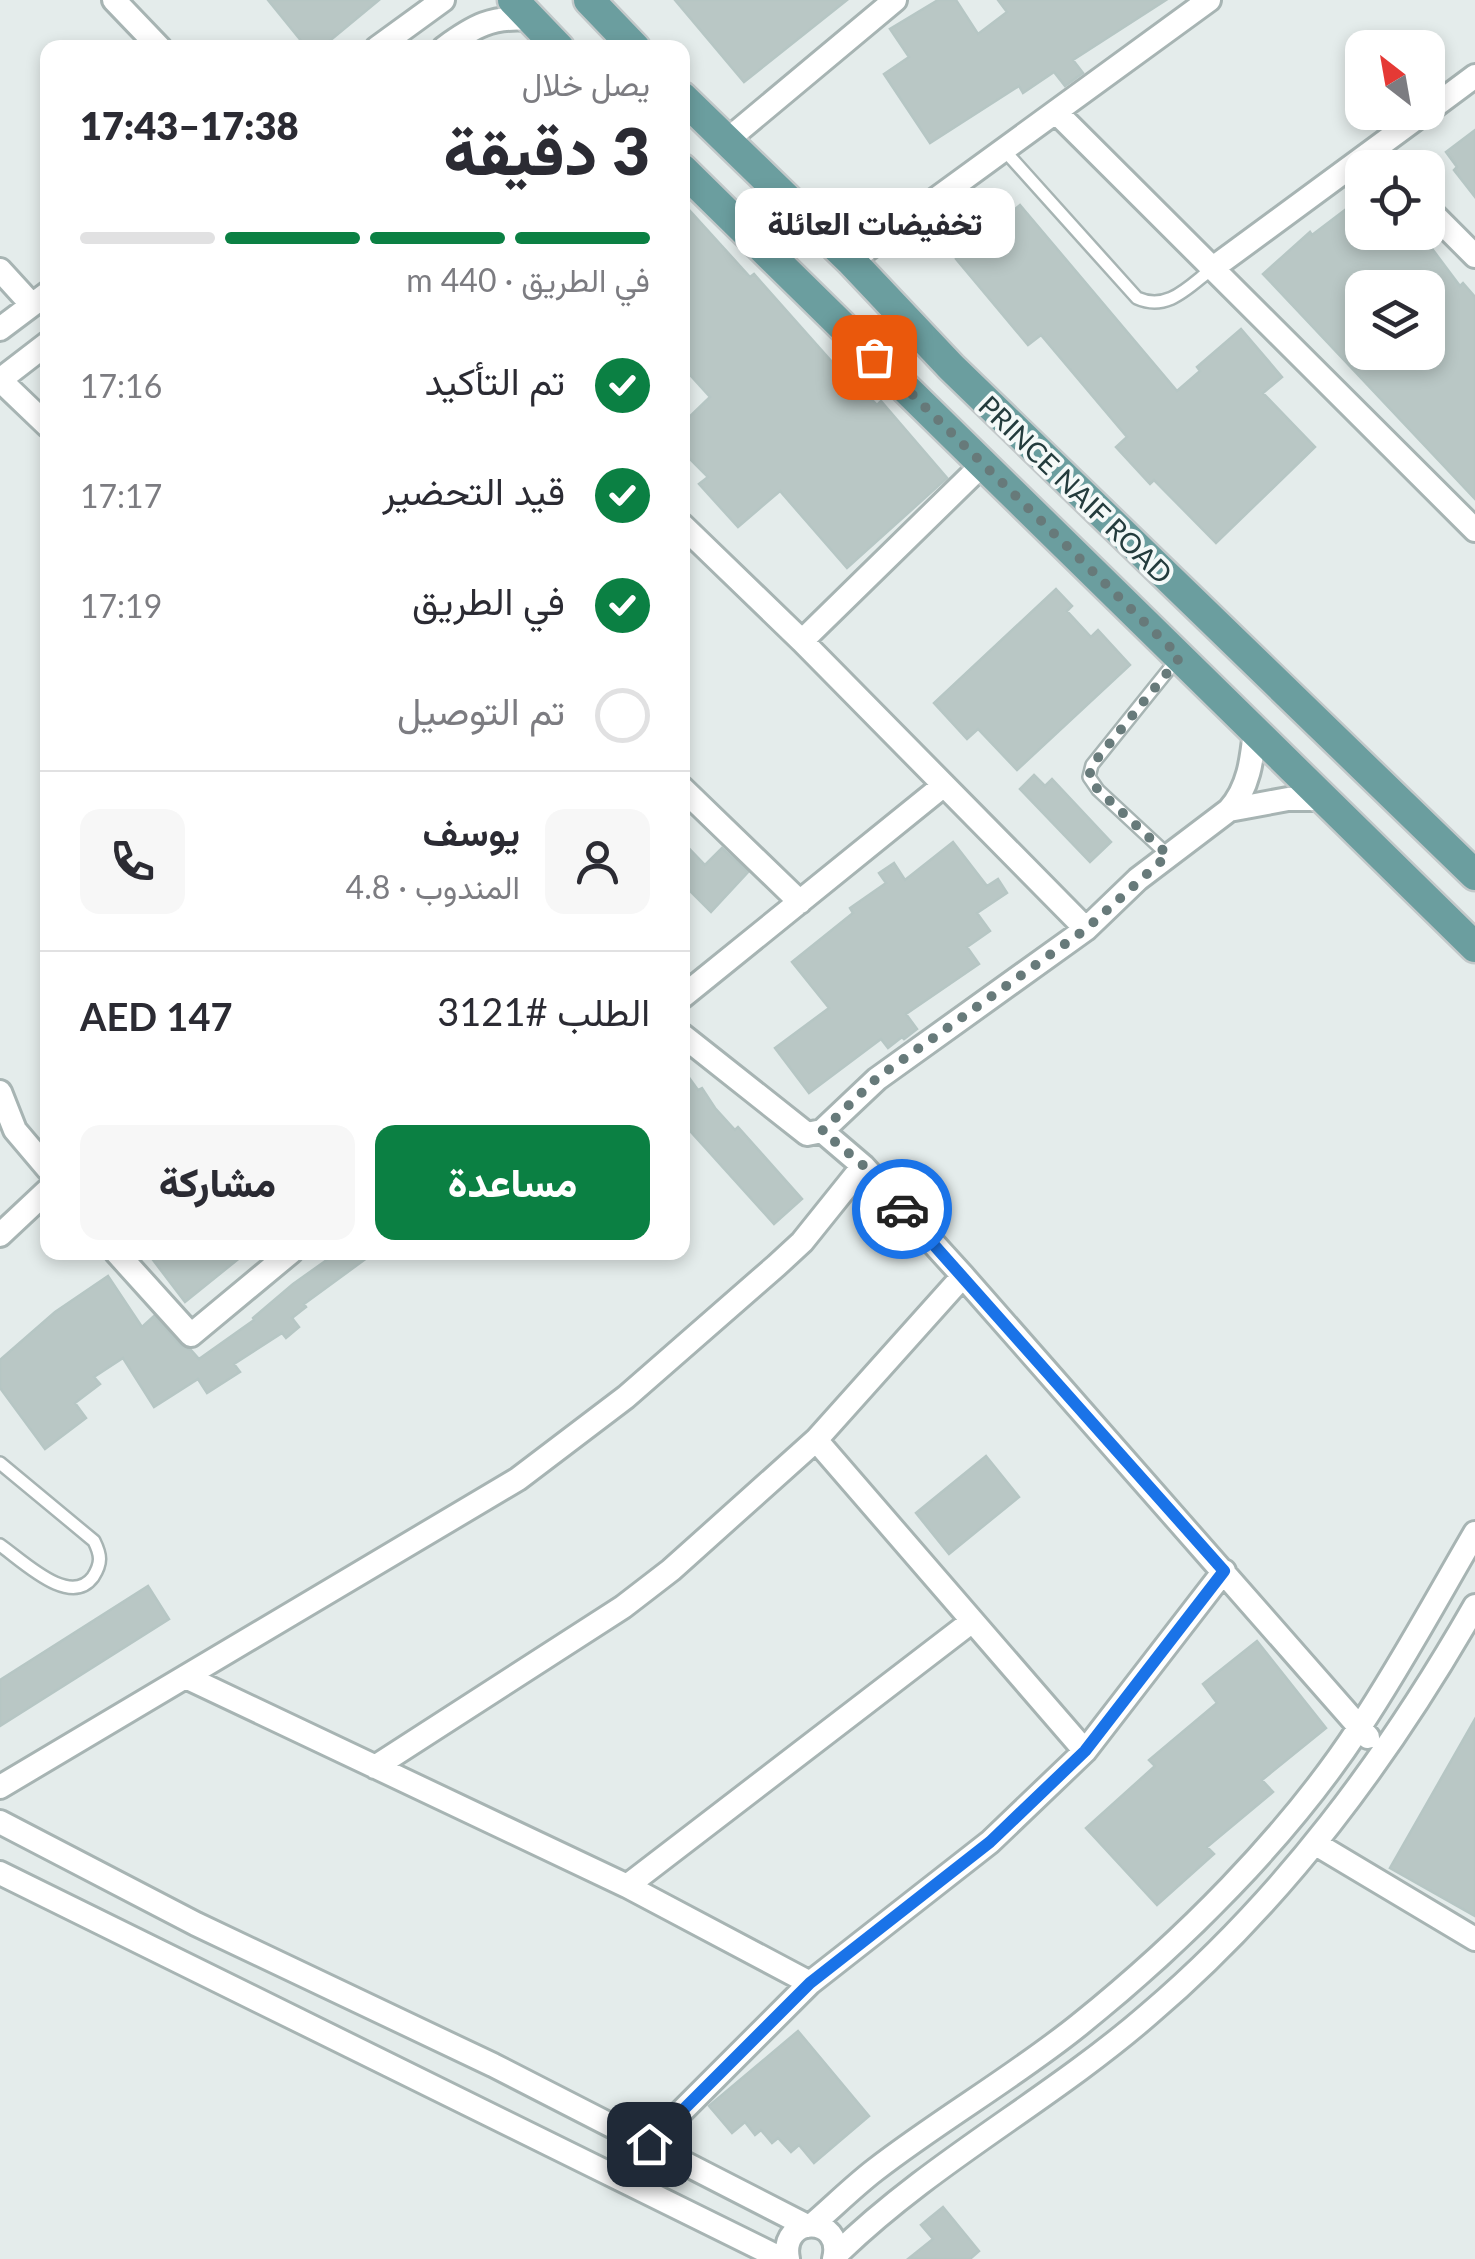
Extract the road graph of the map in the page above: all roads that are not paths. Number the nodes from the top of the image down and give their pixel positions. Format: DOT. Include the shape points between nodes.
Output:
graph roads {
  1 [pos="114,0"];
  2 [pos="444,0"];
  3 [pos="589,0"];
  4 [pos="895,0"];
  5 [pos="1209,0"];
  6 [pos="521,9"];
  7 [pos="152,40"];
  8 [pos="388,40"];
  9 [pos="455,40"];
  10 [pos="551,40"];
  11 [pos="626,40"];
  12 [pos="1475,76"];
  13 [pos="1445,98"];
  14 [pos="690,106"];
  15 [pos="1056,112"];
  16 [pos="1408,130"];
  17 [pos="725,142"];
  18 [pos="1004,150"];
  19 [pos="1388,150"];
  20 [pos="690,177"];
  21 [pos="1345,182"];
  22 [pos="1445,226"];
  23 [pos="1475,256"];
  24 [pos="851,261"];
  25 [pos="1213,268"];
  26 [pos="0,270"];
  27 [pos="40,299"];
  28 [pos="0,329"];
  29 [pos="40,349"];
  30 [pos="0,380"];
  31 [pos="40,418"];
  32 [pos="983,464"];
  33 [pos="1475,530"];
  34 [pos="690,532"];
  35 [pos="802,641"];
  36 [pos="1180,657"];
  37 [pos="1255,731"];
  38 [pos="944,785"];
  39 [pos="690,796"];
  40 [pos="1324,799"];
  41 [pos="1229,810"];
  42 [pos="1168,855"];
  43 [pos="1475,875"];
  44 [pos="800,902"];
  45 [pos="1086,929"];
  46 [pos="1475,947"];
  47 [pos="690,991"];
  48 [pos="690,1041"];
  49 [pos="0,1092"];
  50 [pos="822,1131"];
  51 [pos="40,1159"];
  52 [pos="864,1166"];
  53 [pos="40,1198"];
  54 [pos="0,1236"];
  55 [pos="123,1260"];
  56 [pos="281,1260"];
  57 [pos="963,1276"];
  58 [pos="816,1440"];
  59 [pos="0,1463"];
  60 [pos="1475,1532"];
  61 [pos="0,1545"];
  62 [pos="1224,1571"];
  63 [pos="1475,1606"];
  64 [pos="971,1622"];
  65 [pos="186,1676"];
  66 [pos="1359,1728"];
  67 [pos="1085,1751"];
  68 [pos="1384,1753"];
  69 [pos="375,1767"];
  70 [pos="0,1788"];
  71 [pos="0,1822"];
  72 [pos="1316,1844"];
  73 [pos="0,1873"];
  74 [pos="628,1886"];
  75 [pos="1475,1939"];
  76 [pos="810,1983"];
  77 [pos="649,2144"];
  78 [pos="809,2225"];
  79 [pos="775,2256"];
  80 [pos="835,2257"];
  1 -- 7 [label="street"];
  2 -- 8 [label="street"];
  3 -- 11 [label="main road"];
  4 -- 17 [label="street"];
  5 -- 15 [label="street"];
  6 -- 9 [label="street"];
  6 -- 10 [label="main road"];
  12 -- 13 [label="street"];
  14 -- 17 [label="main road, PRINCE NAIF ROAD"];
  15 -- 18 [label="street"];
  15 -- 25 [label="street"];
  16 -- 19 [label="street"];
  17 -- 24 [label="main road, PRINCE NAIF ROAD"];
  18 -- 24 [label="street"];
  18 -- 25 [label="lane" via="1137,298 1167,302"];
  20 -- 32 [label="main road, PRINCE NAIF ROAD"];
  21 -- 25 [label="street"];
  22 -- 23 [label="street"];
  24 -- 43 [label="main road, PRINCE NAIF ROAD" via="951,367"];
  25 -- 33 [label="street"];
  26 -- 27 [label="street"];
  27 -- 28 [label="street"];
  29 -- 30 [label="street"];
  30 -- 31 [label="street"];
  32 -- 35 [label="street"];
  32 -- 36 [label="main road, PRINCE NAIF ROAD"];
  34 -- 35 [label="street"];
  35 -- 38 [label="street"];
  36 -- 37 [label="main road, PRINCE NAIF ROAD"];
  36 -- 42 [label="lane" via="1089,777"];
  37 -- 40 [label="main road, PRINCE NAIF ROAD"];
  37 -- 41 [label="street" via="1250,770"];
  38 -- 44 [label="street"];
  38 -- 45 [label="street"];
  39 -- 44 [label="street"];
  40 -- 41 [label="street"];
  40 -- 46 [label="main road, PRINCE NAIF ROAD"];
  41 -- 42 [label="street"];
  42 -- 45 [label="street"];
  44 -- 47 [label="street"];
  45 -- 50 [label="street" via="877,1078"];
  48 -- 50 [label="street" via="807,1134"];
  49 -- 51 [label="street" via="16,1130"];
  50 -- 52 [label="street"];
  52 -- 57 [label="street"];
  52 -- 65 [label="street" via="802,1242 576,1436 518,1479"];
  53 -- 54 [label="street"];
  55 -- 56 [label="street" via="191,1334"];
  57 -- 58 [label="street"];
  57 -- 62 [label="street"];
  58 -- 64 [label="street"];
  58 -- 69 [label="street" via="623,1607"];
  59 -- 61 [label="lane" via="94,1540 101,1555 88,1583 64,1588"];
  60 -- 66 [label="street"];
  62 -- 66 [label="street"];
  62 -- 67 [label="street"];
  63 -- 68 [label="street"];
  64 -- 67 [label="street"];
  64 -- 74 [label="street"];
  65 -- 69 [label="street"];
  65 -- 70 [label="street"];
  66 -- 68 [label="street"];
  66 -- 78 [label="street" via="1240,1875 1132,1980"];
  67 -- 76 [label="street" via="977,1853"];
  68 -- 72 [label="street"];
  69 -- 74 [label="street"];
  71 -- 77 [label="street"];
  72 -- 75 [label="street"];
  72 -- 80 [label="street" via="1150,2014 1051,2093 920,2182"];
  73 -- 79 [label="street"];
  74 -- 76 [label="street"];
  76 -- 77 [label="street"];
  77 -- 78 [label="street"];
  78 -- 79 [label="street"];
  78 -- 80 [label="street" via="831,2234"];
}
